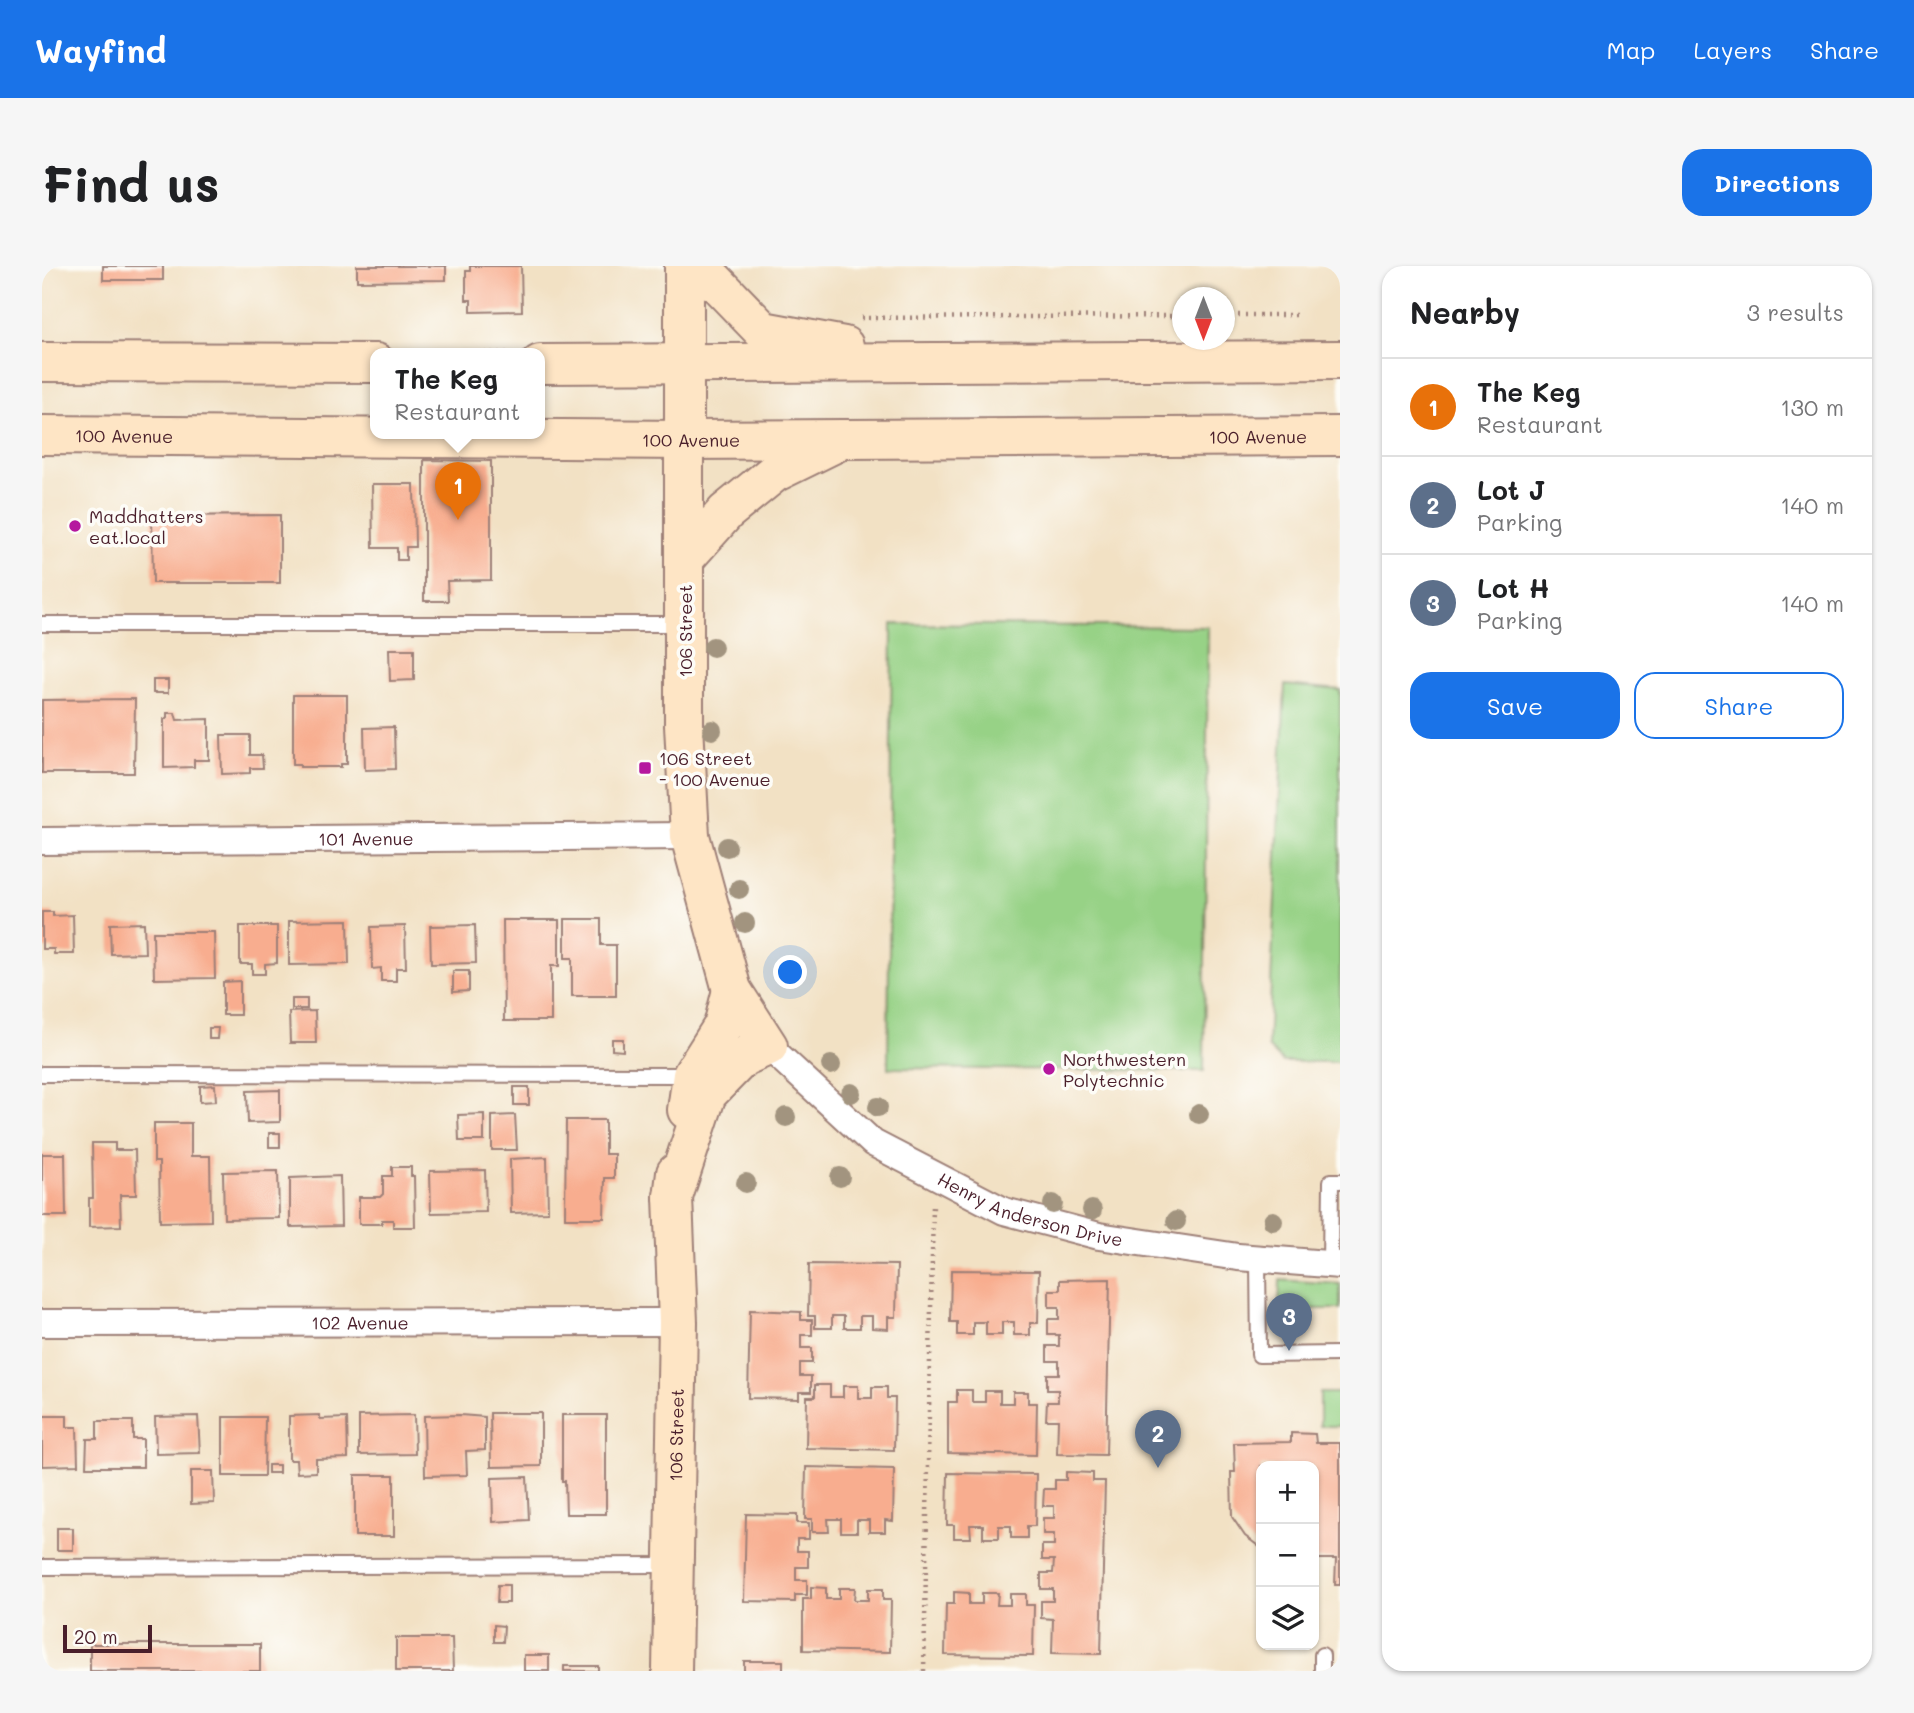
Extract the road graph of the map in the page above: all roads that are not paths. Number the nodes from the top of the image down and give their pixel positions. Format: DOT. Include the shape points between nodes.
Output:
graph roads {
  1 [pos="684,266"];
  2 [pos="705,266"];
  3 [pos="1340,360"];
  4 [pos="42,362"];
  5 [pos="929,362"];
  6 [pos="370,363"];
  7 [pos="545,364"];
  8 [pos="685,364"];
  9 [pos="42,435"];
  10 [pos="1340,436"];
  11 [pos="370,438"];
  12 [pos="545,439"];
  13 [pos="844,439"];
  14 [pos="686,440"];
  15 [pos="685,558"];
  16 [pos="42,624"];
  17 [pos="685,624"];
  18 [pos="690,836"];
  19 [pos="42,841"];
  20 [pos="733,990"];
  21 [pos="768,1046"];
  22 [pos="42,1074"];
  23 [pos="692,1075"];
  24 [pos="1340,1181"];
  25 [pos="673,1197"];
  26 [pos="1258,1259"];
  27 [pos="1335,1264"];
  28 [pos="678,1322"];
  29 [pos="42,1323"];
  30 [pos="1340,1354"];
  31 [pos="672,1565"];
  32 [pos="42,1567"];
  33 [pos="1322,1656"];
  34 [pos="672,1671"];
  35 [pos="1322,1671"];
  1 -- 8 [label="main road, 106 Street"];
  2 -- 5 [label="main road" via="763,331"];
  3 -- 5 [label="main road"];
  4 -- 6 [label="main road"];
  5 -- 8 [label="main road"];
  7 -- 8 [label="main road"];
  8 -- 14 [label="main road, 106 Street"];
  9 -- 11 [label="main road, 100 Avenue"];
  10 -- 13 [label="main road, 100 Avenue"];
  12 -- 14 [label="main road, 100 Avenue"];
  13 -- 14 [label="main road, 100 Avenue"];
  13 -- 15 [label="main road" via="774,473 726,512"];
  14 -- 15 [label="main road, 106 Street"];
  15 -- 17 [label="main road, 106 Street"];
  16 -- 17 [label="lane"];
  17 -- 18 [label="main road, 106 Street"];
  18 -- 19 [label="street, 101 Avenue"];
  18 -- 20 [label="main road, 106 Street"];
  20 -- 21 [label="main road, 106 Street"];
  20 -- 23 [label="main road, 106 Street" via="723,1026"];
  21 -- 25 [label="main road, 106 Street" via="743,1057 707,1094"];
  21 -- 26 [label="street, Henry Anderson Drive" via="873,1143 1004,1211 1098,1236"];
  22 -- 23 [label="lane"];
  23 -- 25 [label="main road, 106 Street"];
  24 -- 27 [label="lane" via="1331,1181"];
  25 -- 28 [label="main road, 106 Street"];
  26 -- 27 [label="street, Henry Anderson Drive"];
  26 -- 30 [label="lane" via="1259,1354"];
  28 -- 29 [label="street, 102 Avenue"];
  28 -- 31 [label="main road, 106 Street"];
  31 -- 32 [label="lane"];
  31 -- 34 [label="main road, 106 Street"];
  33 -- 35 [label="lane"];
}
